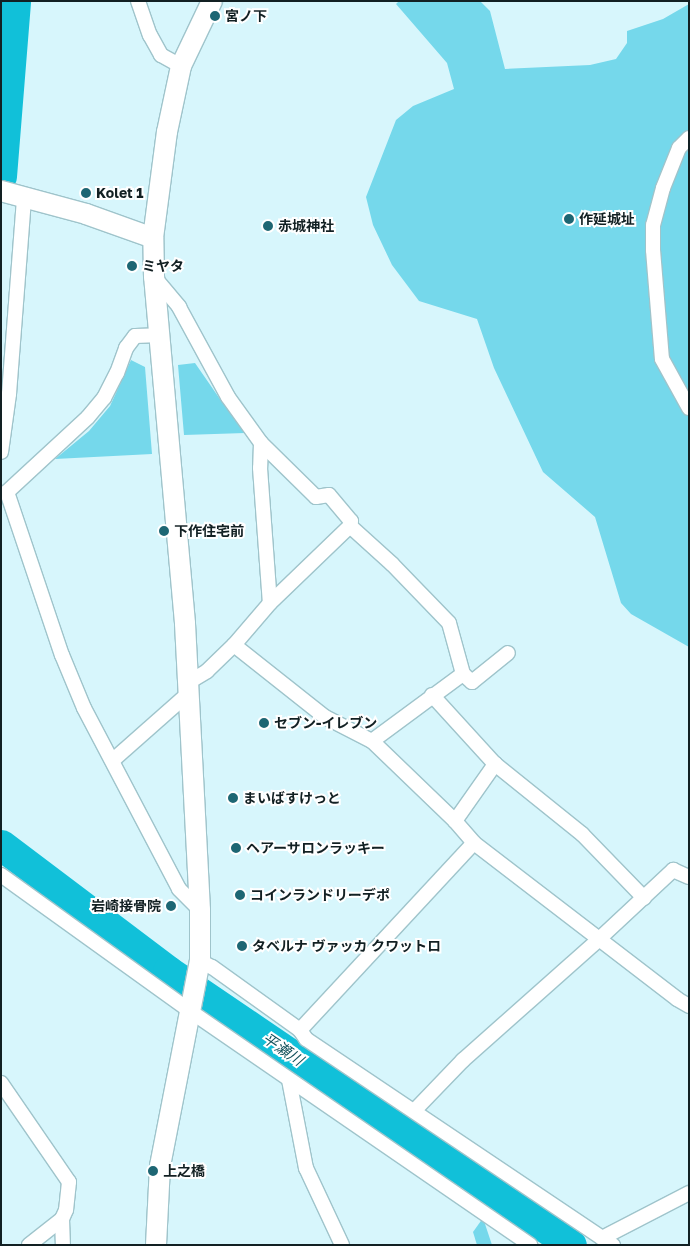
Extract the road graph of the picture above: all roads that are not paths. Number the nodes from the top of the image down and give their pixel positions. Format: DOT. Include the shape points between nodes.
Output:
graph roads {
  1 [pos="138,1"];
  2 [pos="212,1"];
  3 [pos="181,66"];
  4 [pos="689,138"];
  5 [pos="1,190"];
  6 [pos="22,198"];
  7 [pos="153,238"];
  8 [pos="154,277"];
  9 [pos="160,335"];
  10 [pos="689,408"];
  11 [pos="261,443"];
  12 [pos="1,452"];
  13 [pos="4,492"];
  14 [pos="350,526"];
  15 [pos="270,603"];
  16 [pos="234,645"];
  17 [pos="508,653"];
  18 [pos="463,674"];
  19 [pos="189,688"];
  20 [pos="432,696"];
  21 [pos="372,741"];
  22 [pos="113,760"];
  23 [pos="495,764"];
  24 [pos="455,821"];
  25 [pos="474,843"];
  26 [pos="1,875"];
  27 [pos="689,877"];
  28 [pos="644,898"];
  29 [pos="200,910"];
  30 [pos="598,940"];
  31 [pos="199,965"];
  32 [pos="689,1006"];
  33 [pos="190,1011"];
  34 [pos="300,1030"];
  35 [pos="289,1080"];
  36 [pos="1,1082"];
  37 [pos="414,1111"];
  38 [pos="689,1192"];
  39 [pos="62,1219"];
  40 [pos="607,1241"];
  41 [pos="29,1245"];
  42 [pos="62,1245"];
  43 [pos="156,1245"];
  44 [pos="342,1245"];
  45 [pos="530,1245"];
  1 -- 3 [label="street" via="161,55"];
  2 -- 3 [label="street"];
  3 -- 7 [label="street" via="167,132"];
  4 -- 10 [label="street" via="679,148 653,225 662,359"];
  5 -- 6 [label="street"];
  6 -- 7 [label="street" via="86,214"];
  6 -- 12 [label="street" via="9,394"];
  7 -- 8 [label="street"];
  8 -- 9 [label="street"];
  8 -- 11 [label="street" via="178,307 228,397"];
  9 -- 13 [label="street" via="135,336 126,348 104,398 88,417"];
  9 -- 19 [label="street"];
  11 -- 14 [label="street" via="316,497 329,495 351,521"];
  11 -- 15 [label="street"];
  13 -- 22 [label="street" via="62,654 84,708"];
  14 -- 15 [label="street"];
  14 -- 18 [label="street" via="449,623"];
  15 -- 16 [label="street"];
  16 -- 19 [label="street"];
  16 -- 21 [label="street" via="325,717"];
  17 -- 18 [label="street" via="472,682"];
  18 -- 20 [label="street"];
  19 -- 22 [label="street"];
  19 -- 29 [label="street"];
  20 -- 21 [label="street"];
  20 -- 23 [label="street"];
  21 -- 24 [label="street"];
  22 -- 29 [label="street" via="179,890"];
  23 -- 24 [label="street"];
  23 -- 28 [label="street" via="582,834"];
  24 -- 25 [label="street"];
  25 -- 30 [label="street"];
  25 -- 34 [label="street"];
  26 -- 33 [label="street"];
  27 -- 28 [label="street" via="673,870"];
  28 -- 30 [label="street"];
  29 -- 31 [label="street"];
  30 -- 32 [label="street"];
  30 -- 37 [label="street" via="463,1060"];
  31 -- 33 [label="street"];
  31 -- 34 [label="street" via="212,967"];
  33 -- 35 [label="street"];
  33 -- 43 [label="street" via="160,1166"];
  34 -- 37 [label="street" via="306,1039"];
  35 -- 44 [label="street" via="306,1168"];
  35 -- 45 [label="street"];
  36 -- 39 [label="street" via="69,1182"];
  37 -- 40 [label="street"];
  38 -- 40 [label="street"];
  39 -- 41 [label="street"];
  39 -- 42 [label="street"];
}
